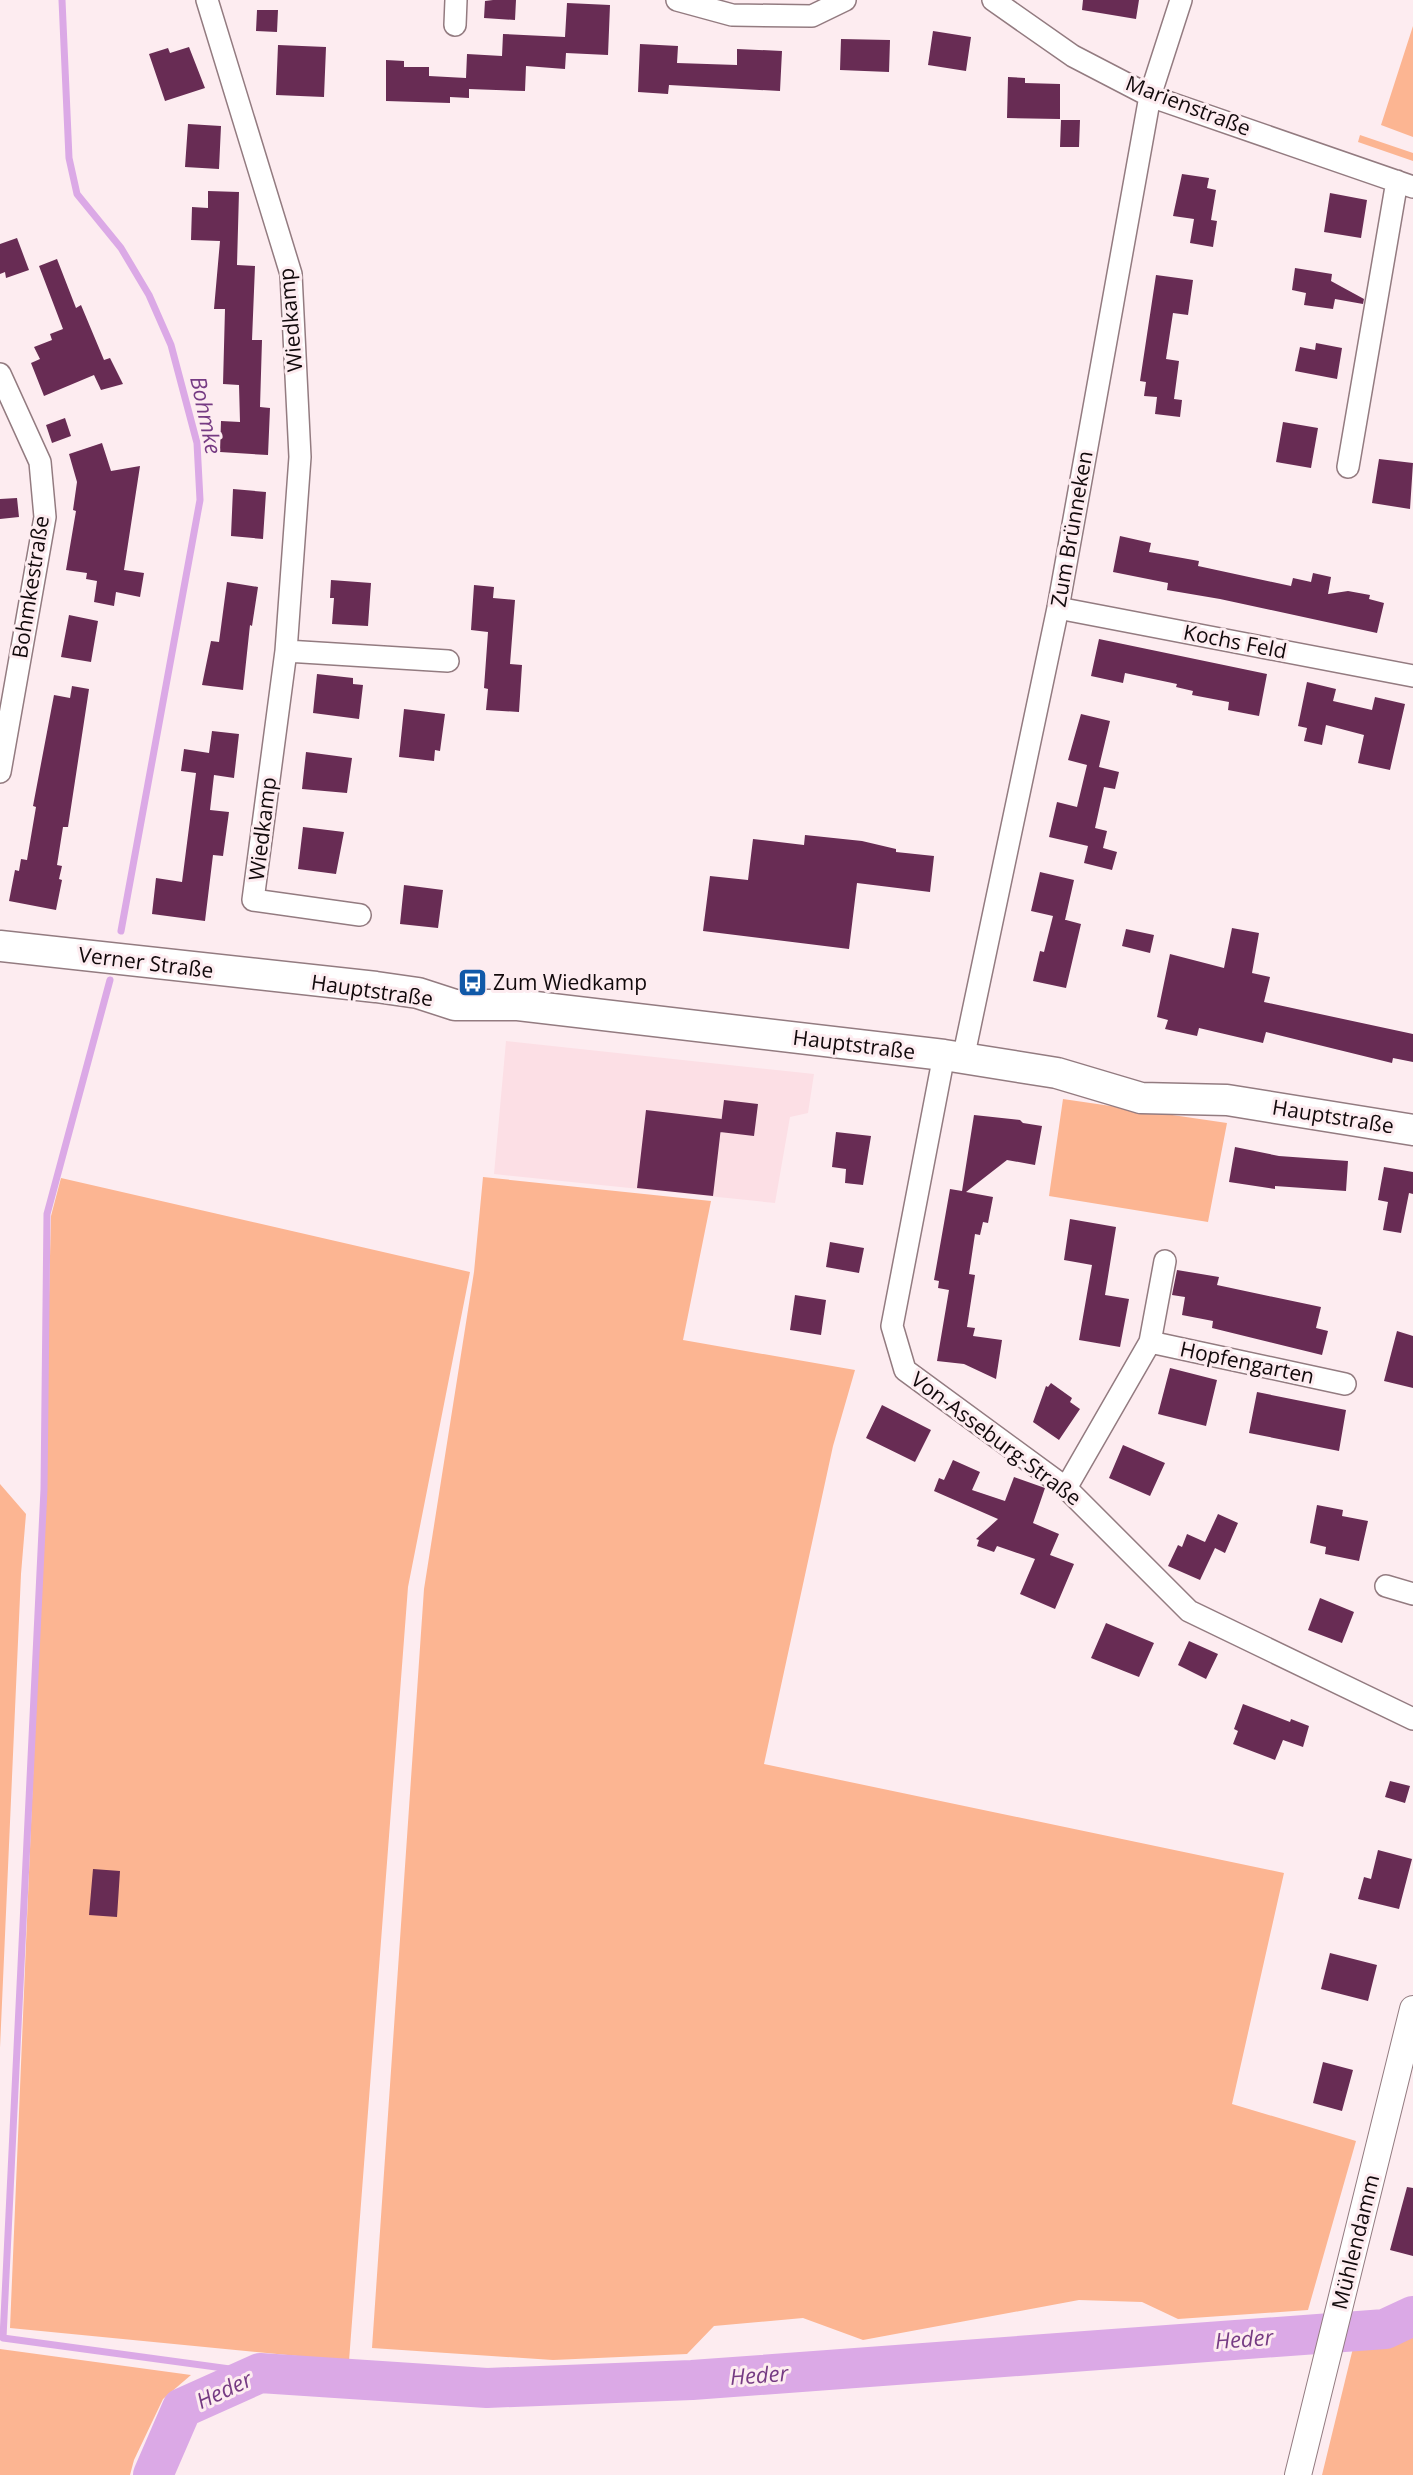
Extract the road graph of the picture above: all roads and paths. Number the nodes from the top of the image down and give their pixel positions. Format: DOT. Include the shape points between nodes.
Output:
graph roads {
  1 [pos="207,0"];
  2 [pos="456,0"];
  3 [pos="677,0"];
  4 [pos="845,0"];
  5 [pos="993,0"];
  6 [pos="1181,0"];
  7 [pos="455,25"];
  8 [pos="1150,96"];
  9 [pos="1405,184"];
  10 [pos="0,374"];
  11 [pos="1347,467"];
  12 [pos="1058,608"];
  13 [pos="286,651"];
  14 [pos="448,661"];
  15 [pos="1413,676"];
  16 [pos="5,712"];
  17 [pos="0,772"];
  18 [pos="360,915"];
  19 [pos="0,946"];
  20 [pos="293,980"];
  21 [pos="953,1057"];
  22 [pos="1413,1130"];
  23 [pos="1164,1261"];
  24 [pos="1150,1341"];
  25 [pos="1345,1384"];
  26 [pos="1066,1488"];
  27 [pos="1386,1586"];
  28 [pos="1413,1594"];
  29 [pos="1413,1719"];
  30 [pos="1413,2009"];
  31 [pos="1408,2054"];
  32 [pos="1298,2475"];
  1 -- 13 [label="street, Wiedkamp" via="291,274 300,457"];
  2 -- 7 [label="street"];
  3 -- 4 [label="street" via="732,15 812,16"];
  5 -- 8 [label="street, Marienstraße" via="1073,56"];
  6 -- 8 [label="street, Zum Brünneken"];
  8 -- 9 [label="street, Marienstraße"];
  8 -- 12 [label="street, Zum Brünneken"];
  9 -- 11 [label="street, Marienstraße"];
  10 -- 16 [label="street, Bohmkestraße" via="40,462 45,517"];
  12 -- 15 [label="street, Kochs Feld"];
  12 -- 21 [label="street, Zum Brünneken"];
  13 -- 14 [label="street"];
  13 -- 18 [label="street, Wiedkamp" via="253,900"];
  16 -- 17 [label="street, Bohmkestraße"];
  19 -- 20 [label="main road, Verner Straße"];
  20 -- 21 [label="main road, Hauptstraße" via="407,991 455,1005 518,1005"];
  21 -- 22 [label="main road, Hauptstraße" via="1057,1073 1141,1098 1227,1100"];
  21 -- 26 [label="street, Von-Asseburg-Straße" via="892,1326 905,1370"];
  23 -- 24 [label="street, Hopfengarten"];
  24 -- 25 [label="street, Hopfengarten"];
  24 -- 26 [label="street, Hopfengarten"];
  26 -- 29 [label="street, Von-Asseburg-Straße" via="1189,1611"];
  27 -- 28 [label="street"];
  30 -- 31 [label="street, Mühlendamm"];
  31 -- 32 [label="street, Mühlendamm"];
}
